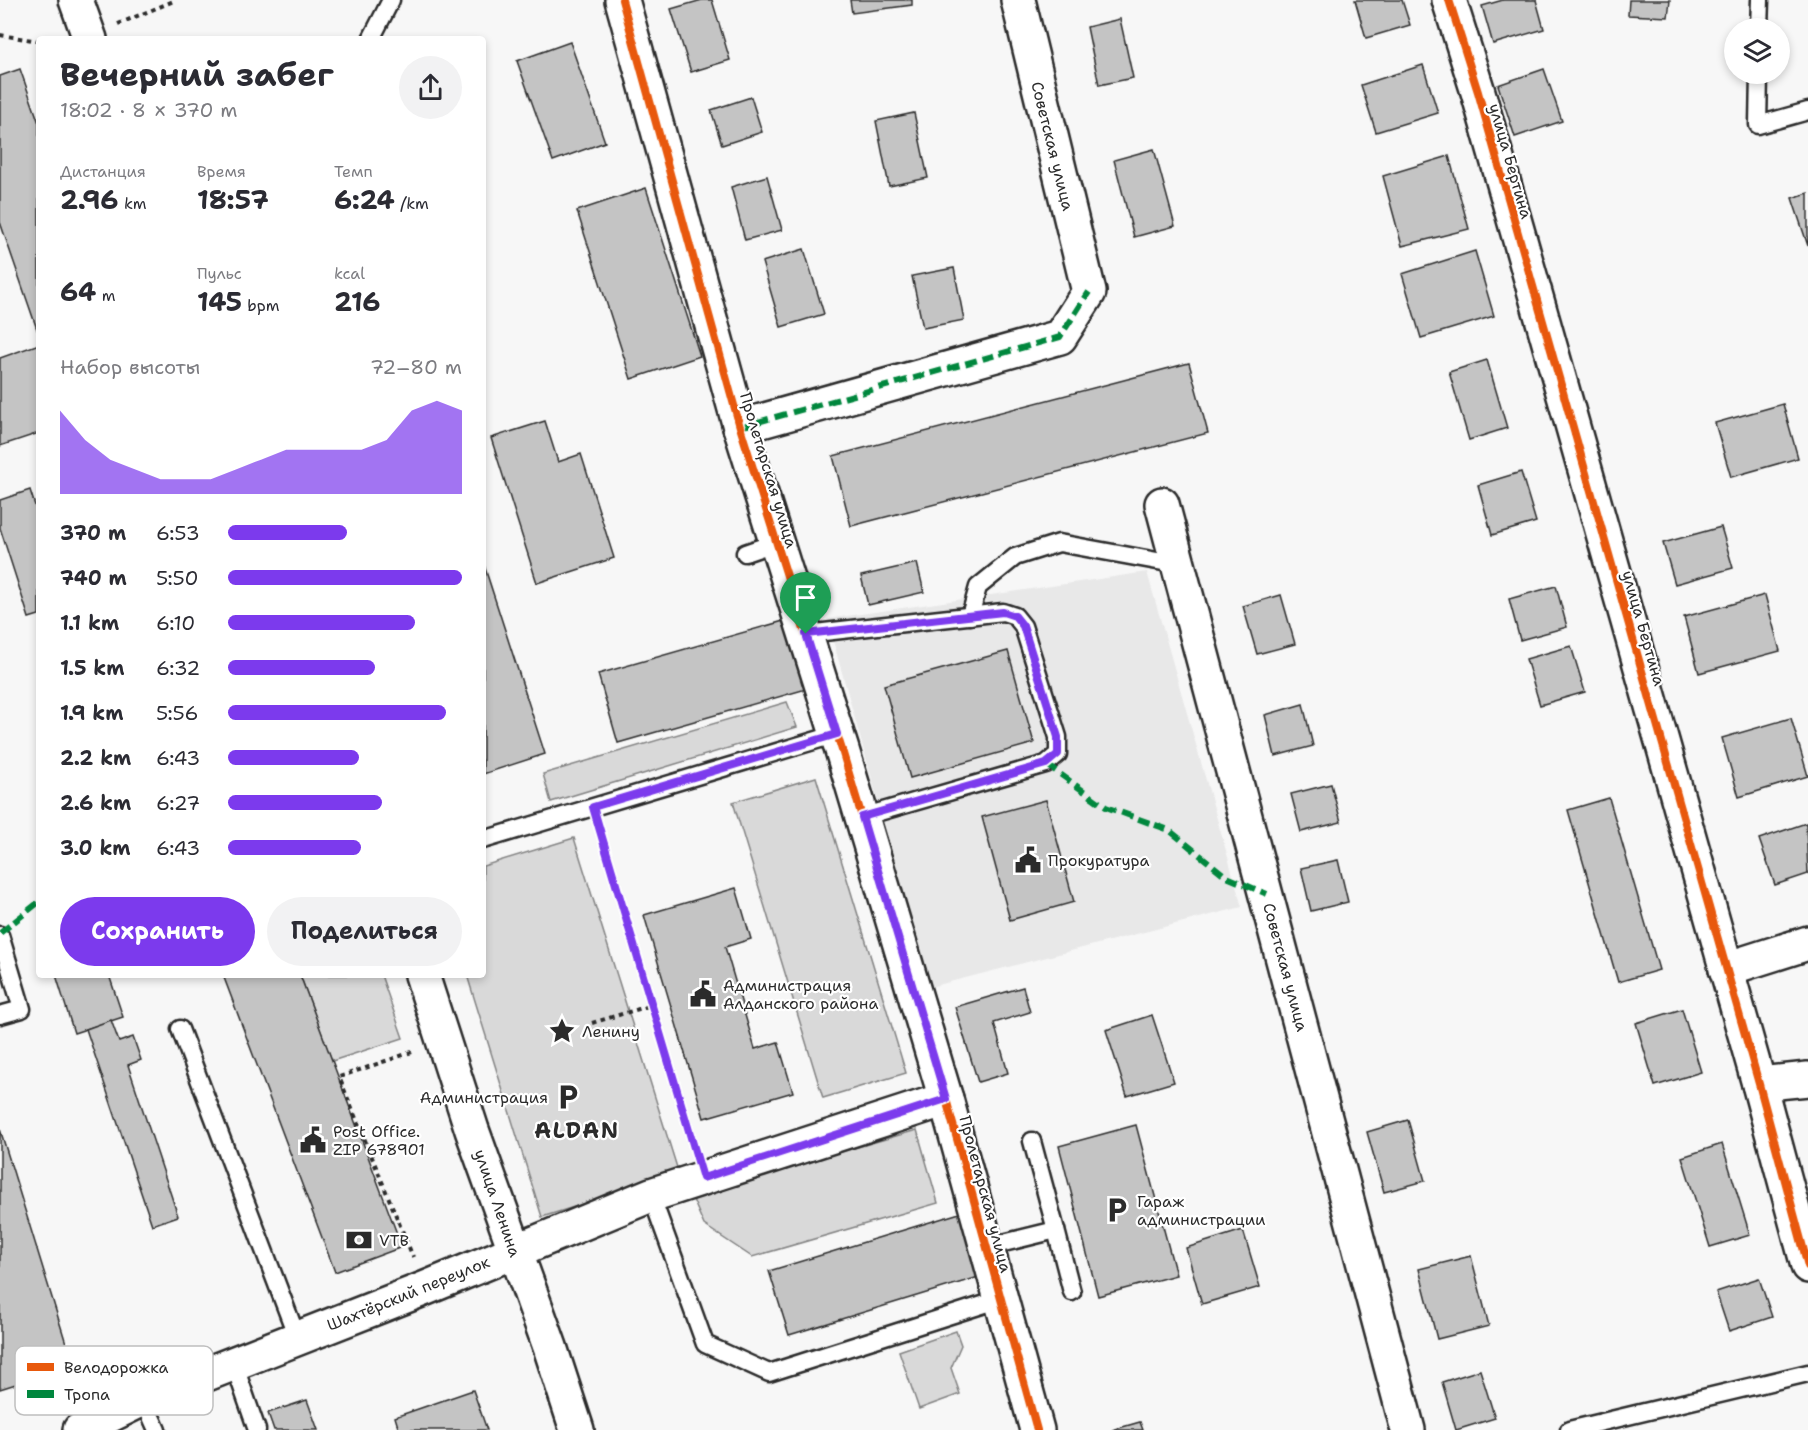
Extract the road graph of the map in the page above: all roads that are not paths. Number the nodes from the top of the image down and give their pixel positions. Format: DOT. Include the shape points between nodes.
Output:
graph roads {
  1 [pos="76,0"];
  2 [pos="391,0"];
  3 [pos="622,0"];
  4 [pos="1018,0"];
  5 [pos="1449,0"];
  6 [pos="1760,0"];
  7 [pos="1760,18"];
  8 [pos="89,36"];
  9 [pos="373,36"];
  10 [pos="1759,84"];
  11 [pos="1808,111"];
  12 [pos="740,427"];
  13 [pos="1162,504"];
  14 [pos="777,542"];
  15 [pos="745,553"];
  16 [pos="1179,565"];
  17 [pos="970,616"];
  18 [pos="806,634"];
  19 [pos="837,734"];
  20 [pos="862,817"];
  21 [pos="486,839"];
  22 [pos="0,935"];
  23 [pos="1808,943"];
  24 [pos="1726,969"];
  25 [pos="423,978"];
  26 [pos="0,1016"];
  27 [pos="180,1029"];
  28 [pos="1808,1079"];
  29 [pos="1759,1084"];
  30 [pos="946,1099"];
  31 [pos="1032,1141"];
  32 [pos="651,1195"];
  33 [pos="1056,1230"];
  34 [pos="987,1247"];
  35 [pos="514,1250"];
  36 [pos="1808,1266"];
  37 [pos="1072,1292"];
  38 [pos="1001,1299"];
  39 [pos="297,1338"];
  40 [pos="234,1364"];
  41 [pos="213,1372"];
  42 [pos="1808,1373"];
  43 [pos="110,1415"];
  44 [pos="150,1415"];
  45 [pos="80,1430"];
  46 [pos="157,1430"];
  47 [pos="257,1430"];
  48 [pos="577,1430"];
  49 [pos="1037,1430"];
  50 [pos="1408,1430"];
  51 [pos="1569,1430"];
  1 -- 8 [label="street"];
  2 -- 9 [label="lane"];
  3 -- 12 [label="street, Пролетарская улица"];
  4 -- 12 [label="street, Советская улица" via="1089,292 1060,337"];
  5 -- 24 [label="street, улица Бертина"];
  6 -- 7 [label="lane"];
  10 -- 11 [label="lane" via="1758,125"];
  12 -- 14 [label="street, Пролетарская улица"];
  13 -- 16 [label="street, Советская улица"];
  14 -- 15 [label="lane"];
  14 -- 18 [label="street, Пролетарская улица"];
  16 -- 17 [label="lane" via="1059,543 1015,557 978,587"];
  16 -- 50 [label="street, Советская улица"];
  17 -- 18 [label="lane"];
  17 -- 20 [label="lane" via="1003,612 1015,616 1023,626 1058,737 1058,754 1046,764"];
  18 -- 19 [label="street, Пролетарская улица"];
  19 -- 20 [label="street, Пролетарская улица"];
  19 -- 21 [label="lane" via="661,793 593,807"];
  20 -- 30 [label="street, Пролетарская улица"];
  22 -- 26 [label="lane" via="21,1009"];
  23 -- 24 [label="street"];
  24 -- 29 [label="street, улица Бертина"];
  25 -- 35 [label="street, улица Ленина"];
  27 -- 39 [label="lane"];
  28 -- 29 [label="street"];
  29 -- 36 [label="street, улица Бертина"];
  30 -- 32 [label="street, Шахтёрский переулок"];
  30 -- 34 [label="street, Пролетарская улица"];
  31 -- 33 [label="lane"];
  32 -- 35 [label="street, Шахтёрский переулок"];
  32 -- 38 [label="lane" via="705,1344 769,1373"];
  33 -- 34 [label="lane"];
  33 -- 37 [label="lane"];
  34 -- 38 [label="street, Пролетарская улица"];
  35 -- 39 [label="street, Шахтёрский переулок"];
  35 -- 48 [label="street, улица Ленина"];
  38 -- 49 [label="street, Пролетарская улица"];
  39 -- 40 [label="street, Шахтёрский переулок"];
  40 -- 41 [label="street, Шахтёрский переулок"];
  40 -- 47 [label="lane"];
  42 -- 51 [label="lane"];
  43 -- 45 [label="street, Шахтёрский переулок"];
  44 -- 46 [label="lane"];
}
